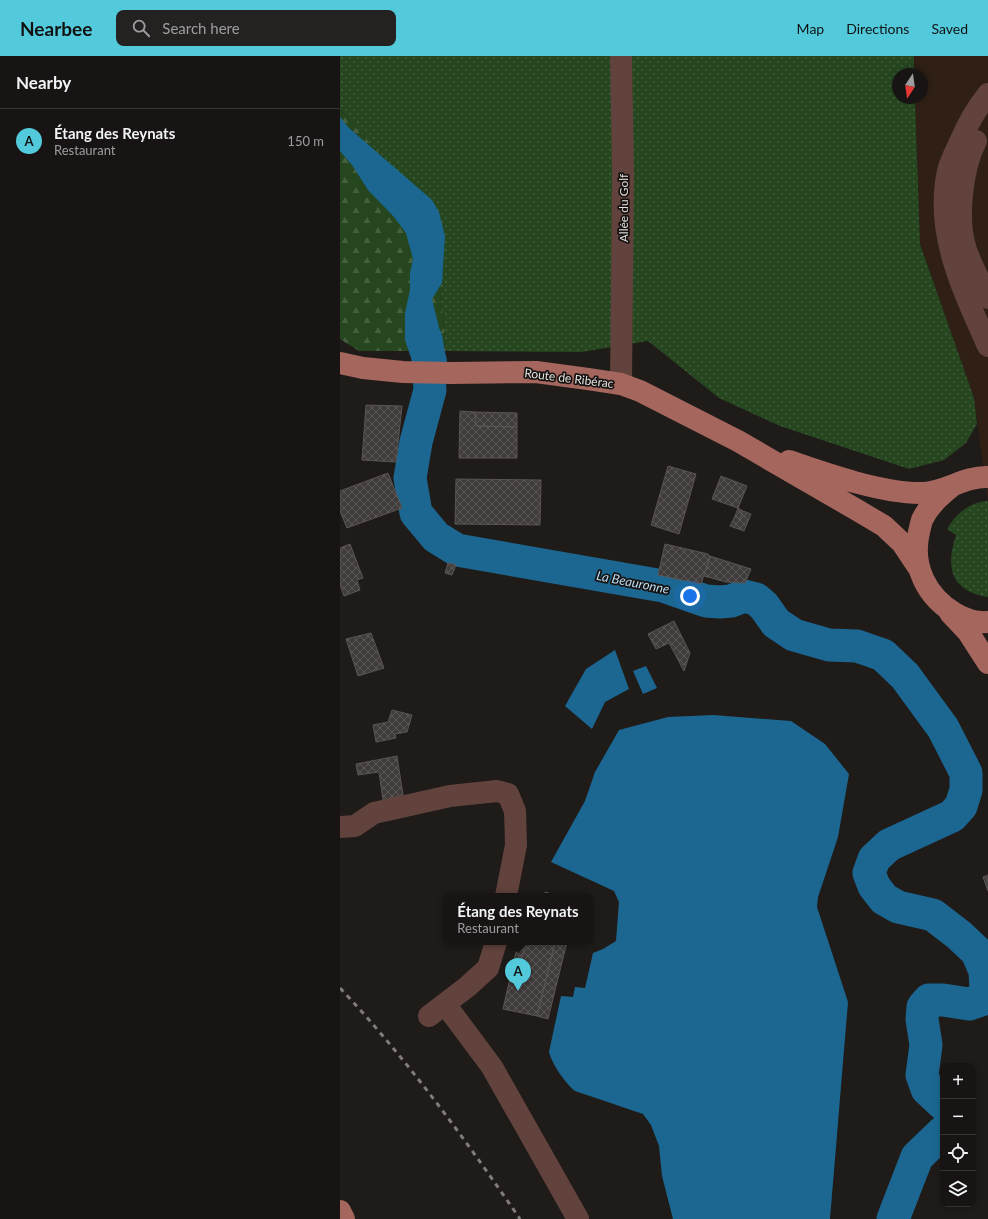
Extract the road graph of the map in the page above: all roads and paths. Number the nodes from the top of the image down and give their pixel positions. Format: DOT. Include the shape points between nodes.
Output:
graph roads {
  1 [pos="621,56"];
  2 [pos="988,94"];
  3 [pos="988,120"];
  4 [pos="988,298"];
  5 [pos="988,346"];
  6 [pos="340,364"];
  7 [pos="621,384"];
  8 [pos="738,441"];
  9 [pos="988,464"];
  10 [pos="988,477"];
  11 [pos="958,483"];
  12 [pos="918,567"];
  13 [pos="945,607"];
  14 [pos="988,622"];
  15 [pos="988,663"];
  16 [pos="340,826"];
  17 [pos="507,893"];
  18 [pos="495,945"];
  19 [pos="340,1210"];
  20 [pos="344,1219"];
  21 [pos="578,1219"];
  1 -- 7 [label="street, Allée du Golf"];
  2 -- 5 [label="street" via="964,132 949,167 945,196 945,219 957,272"];
  3 -- 4 [label="street" via="966,166 962,224 966,249"];
  6 -- 7 [label="main road, Route de Ribérac" via="403,372 536,372"];
  7 -- 8 [label="main road, Route de Ribérac" via="640,391"];
  8 -- 11 [label="main road, Route de Ribérac" via="859,483 895,490 922,493 937,491"];
  8 -- 12 [label="main road, Route de Ribérac" via="884,526 902,543"];
  9 -- 11 [label="street"];
  10 -- 11 [label="main road, Route de Ribérac"];
  11 -- 12 [label="main road, Route de Ribérac" via="935,500 922,520 916,543"];
  12 -- 13 [label="main road, Route de Ribérac" via="933,596"];
  13 -- 14 [label="main road, Route de Ribérac" via="963,618"];
  13 -- 15 [label="main road" via="968,632"];
  16 -- 17 [label="street" via="355,826 374,813 450,796 497,791 508,794 515,811 516,845"];
  18 -- 21 [label="street" via="488,968 437,1010 492,1068"];
  19 -- 20 [label="main road"];
}
